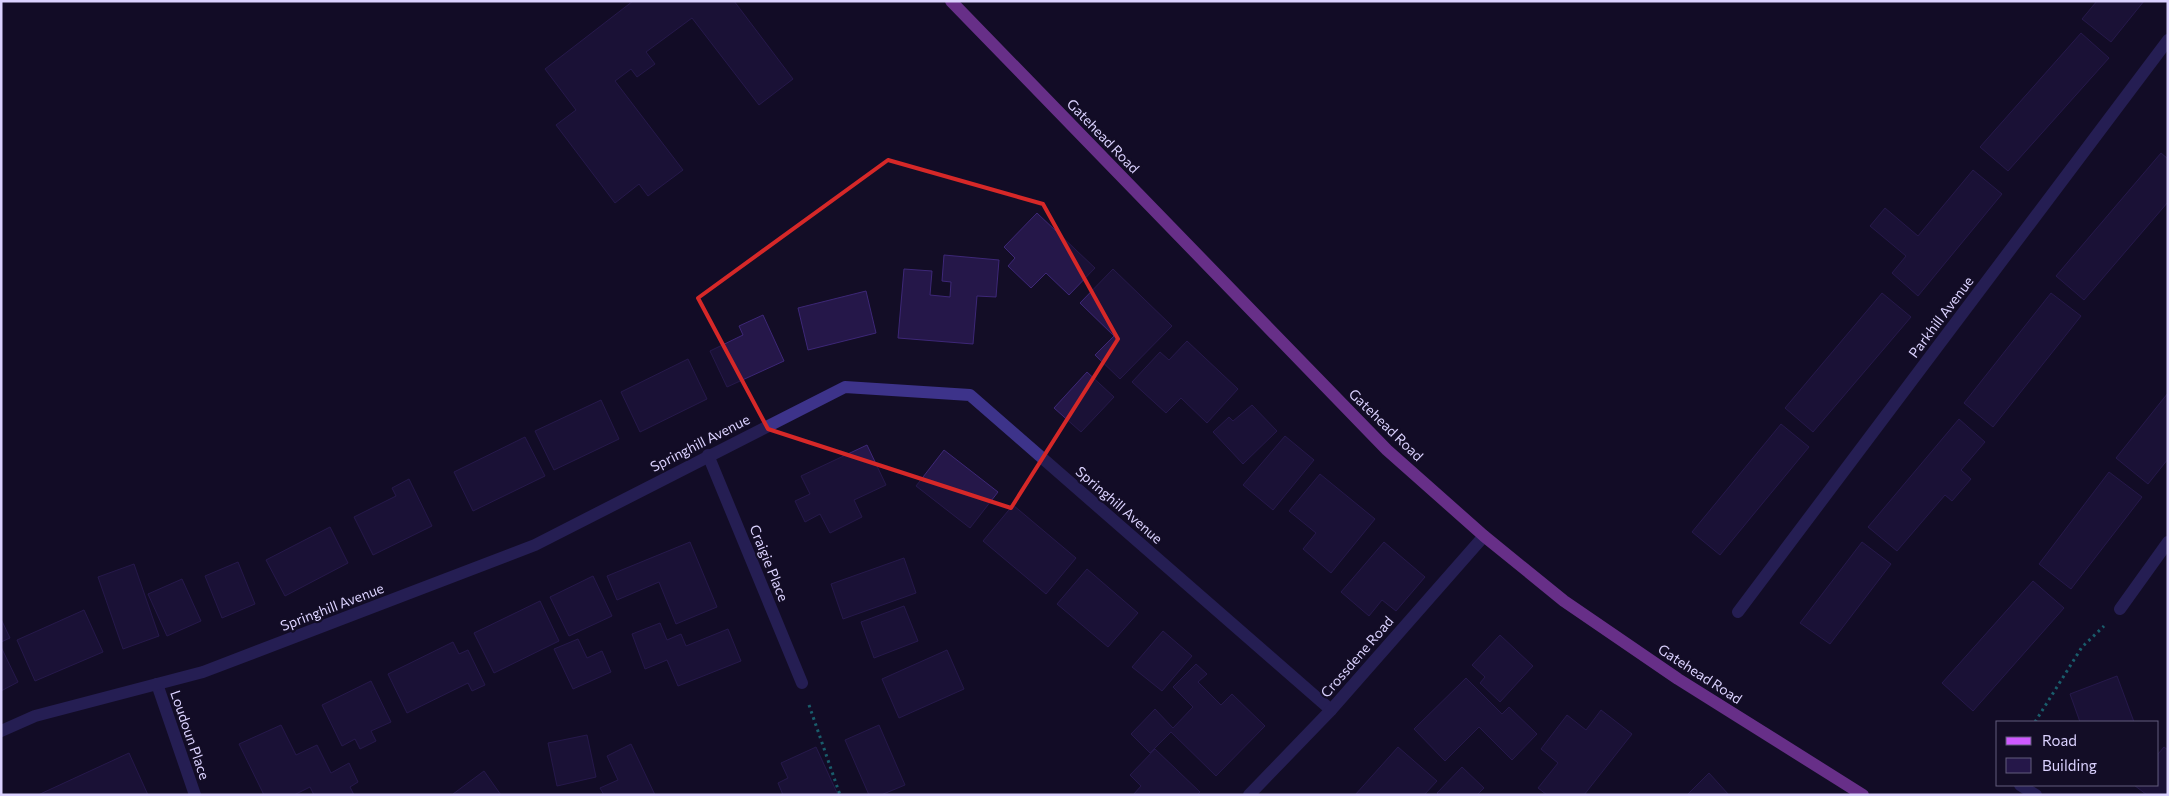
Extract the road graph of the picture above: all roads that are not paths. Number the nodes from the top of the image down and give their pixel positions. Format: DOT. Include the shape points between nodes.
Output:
graph roads {
  1 [pos="951,1"];
  2 [pos="2168,40"];
  3 [pos="708,455"];
  4 [pos="1484,536"];
  5 [pos="2168,542"];
  6 [pos="2120,609"];
  7 [pos="1738,612"];
  8 [pos="802,683"];
  9 [pos="157,684"];
  10 [pos="1331,710"];
  11 [pos="1,732"];
  12 [pos="2022,786"];
  13 [pos="195,795"];
  14 [pos="1249,795"];
  15 [pos="1863,795"];
  16 [pos="2036,795"];
  1 -- 4 [label="main road, Gatehead Road" via="1387,450"];
  2 -- 7 [label="street, Parkhill Avenue"];
  3 -- 8 [label="street, Craigie Place"];
  3 -- 9 [label="street, Springhill Avenue" via="535,544 202,672"];
  3 -- 10 [label="street, Springhill Avenue" via="845,387 970,395"];
  4 -- 10 [label="street, Crossdene Road"];
  4 -- 15 [label="main road, Gatehead Road" via="1572,607 1678,679"];
  5 -- 6 [label="street"];
  9 -- 11 [label="street, Springhill Avenue" via="35,716"];
  9 -- 13 [label="street, Loudoun Place"];
  10 -- 14 [label="street, Crossdene Road"];
  12 -- 16 [label="street"];
}
